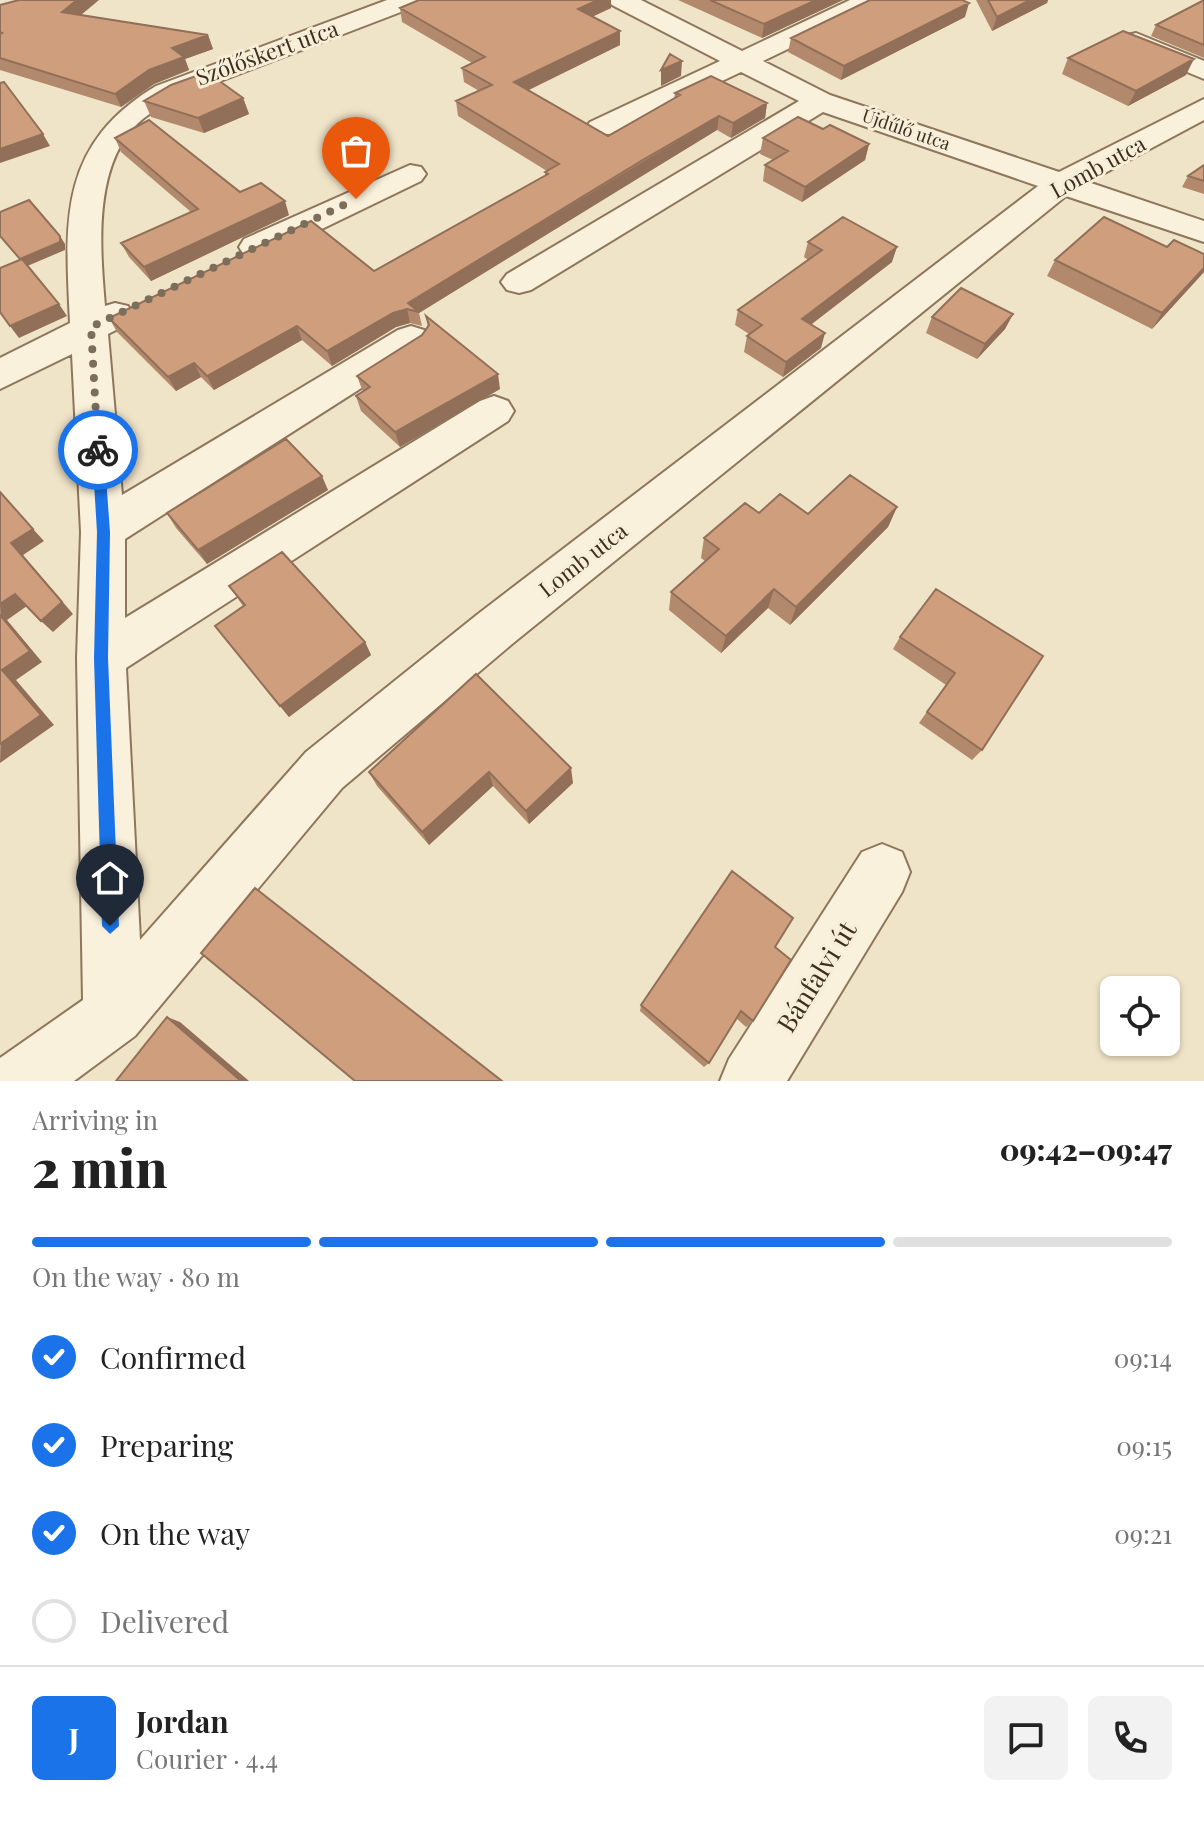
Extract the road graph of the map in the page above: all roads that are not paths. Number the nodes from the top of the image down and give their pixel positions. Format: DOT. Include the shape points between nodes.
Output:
graph roads {
  1 [pos="410,0"];
  2 [pos="621,0"];
  3 [pos="870,0"];
  4 [pos="1126,37"];
  5 [pos="738,60"];
  6 [pos="1204,71"];
  7 [pos="820,101"];
  8 [pos="1204,108"];
  9 [pos="600,128"];
  10 [pos="410,174"];
  11 [pos="1062,183"];
  12 [pos="1204,232"];
  13 [pos="229,260"];
  14 [pos="519,282"];
  15 [pos="146,300"];
  16 [pos="91,327"];
  17 [pos="411,339"];
  18 [pos="0,375"];
  19 [pos="494,411"];
  20 [pos="103,532"];
  21 [pos="101,658"];
  22 [pos="882,872"];
  23 [pos="114,1015"];
  24 [pos="21,1081"];
  25 [pos="751,1081"];
  1 -- 16 [label="street, Szőlőskert utca" via="341,14 166,92 133,112 108,140 86,200 84,262"];
  2 -- 5 [label="street, Újdűlő utca"];
  3 -- 5 [label="street"];
  4 -- 6 [label="street"];
  5 -- 7 [label="street, Újdűlő utca"];
  5 -- 9 [label="street"];
  7 -- 11 [label="street, Újdűlő utca"];
  7 -- 14 [label="street"];
  8 -- 11 [label="street, Lomb utca"];
  10 -- 13 [label="street"];
  11 -- 12 [label="street, Újdűlő utca"];
  11 -- 23 [label="street, Lomb utca" via="324,770"];
  15 -- 16 [label="street"];
  16 -- 18 [label="street"];
  16 -- 20 [label="street, Szőlőskert utca"];
  17 -- 20 [label="street"];
  19 -- 21 [label="street"];
  20 -- 21 [label="street, Szőlőskert utca"];
  21 -- 23 [label="street, Szőlőskert utca"];
  22 -- 25 [label="street, Bánfalvi út"];
  23 -- 24 [label="street, Lomb utca"];
}
